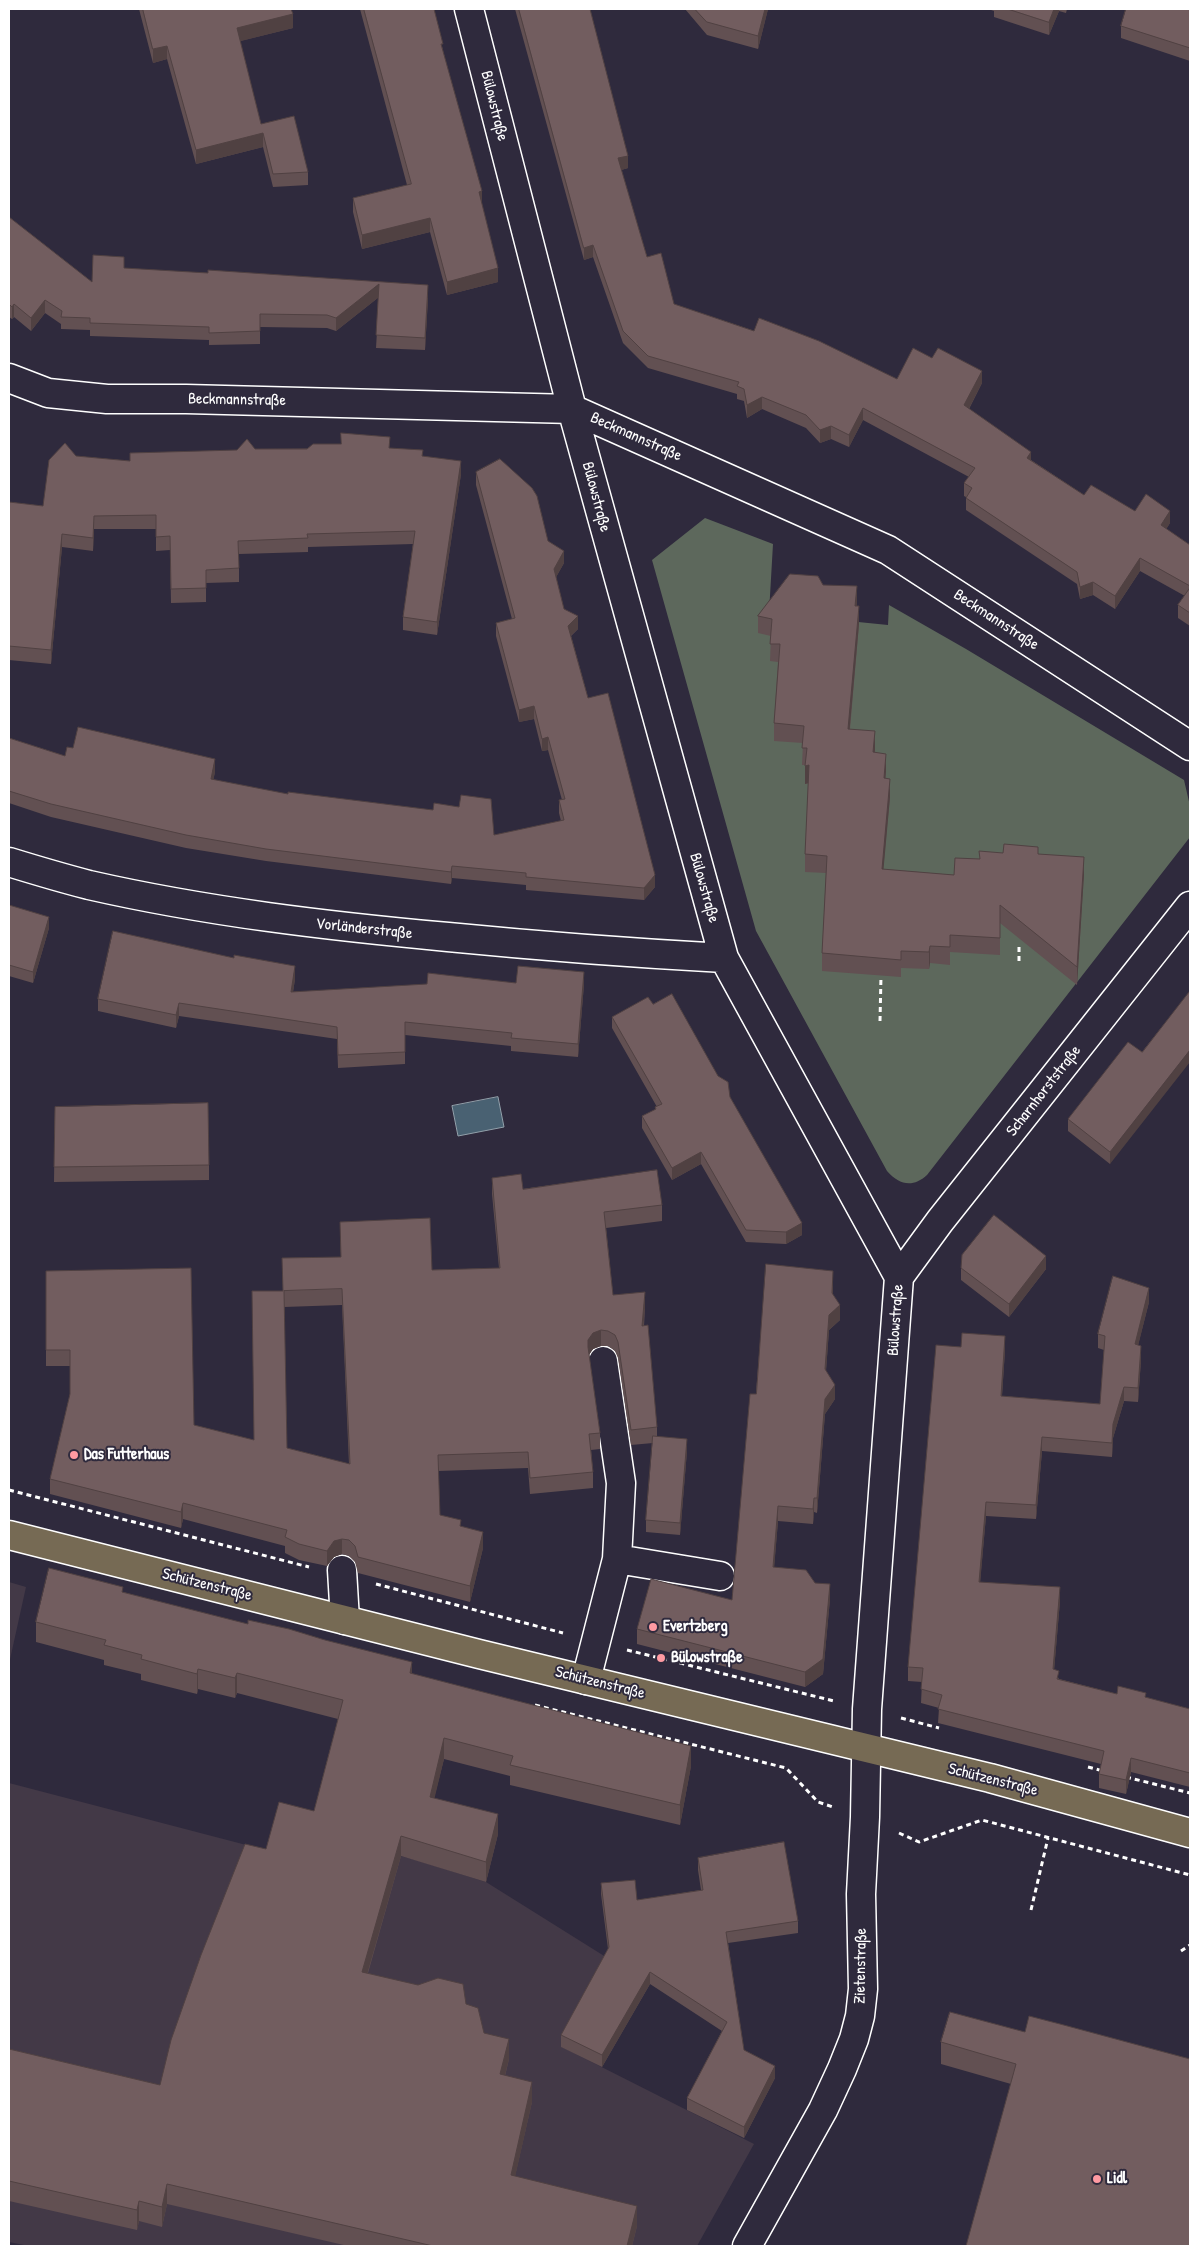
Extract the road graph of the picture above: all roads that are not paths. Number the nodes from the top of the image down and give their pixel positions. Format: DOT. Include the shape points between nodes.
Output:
graph roads {
  1 [pos="469,9"];
  2 [pos="9,378"];
  3 [pos="572,409"];
  4 [pos="1190,746"];
  5 [pos="9,862"];
  6 [pos="1190,906"];
  7 [pos="724,958"];
  8 [pos="899,1277"];
  9 [pos="603,1361"];
  10 [pos="9,1536"];
  11 [pos="616,1559"];
  12 [pos="343,1573"];
  13 [pos="720,1576"];
  14 [pos="345,1620"];
  15 [pos="586,1680"];
  16 [pos="865,1749"];
  17 [pos="1190,1833"];
  18 [pos="747,2246"];
  1 -- 3 [label="street, Bülowstraße"];
  2 -- 3 [label="street, Beckmannstraße" via="48,393 90,398"];
  3 -- 4 [label="street, Beckmannstraße" via="888,550"];
  3 -- 7 [label="street, Bülowstraße"];
  5 -- 7 [label="street, Vorländerstraße" via="149,897 330,926 624,953"];
  6 -- 8 [label="street, Scharnhorststraße"];
  7 -- 8 [label="street, Bülowstraße"];
  8 -- 16 [label="street, Bülowstraße"];
  9 -- 11 [label="street" via="620,1483"];
  10 -- 14 [label="main road, Schützenstraße"];
  11 -- 13 [label="street"];
  11 -- 15 [label="street"];
  12 -- 14 [label="street"];
  14 -- 15 [label="main road, Schützenstraße"];
  15 -- 16 [label="main road, Schützenstraße"];
  16 -- 17 [label="main road, Schützenstraße" via="990,1778"];
  16 -- 18 [label="street, Zietenstraße" via="860,2016 854,2039 828,2099"];
}
